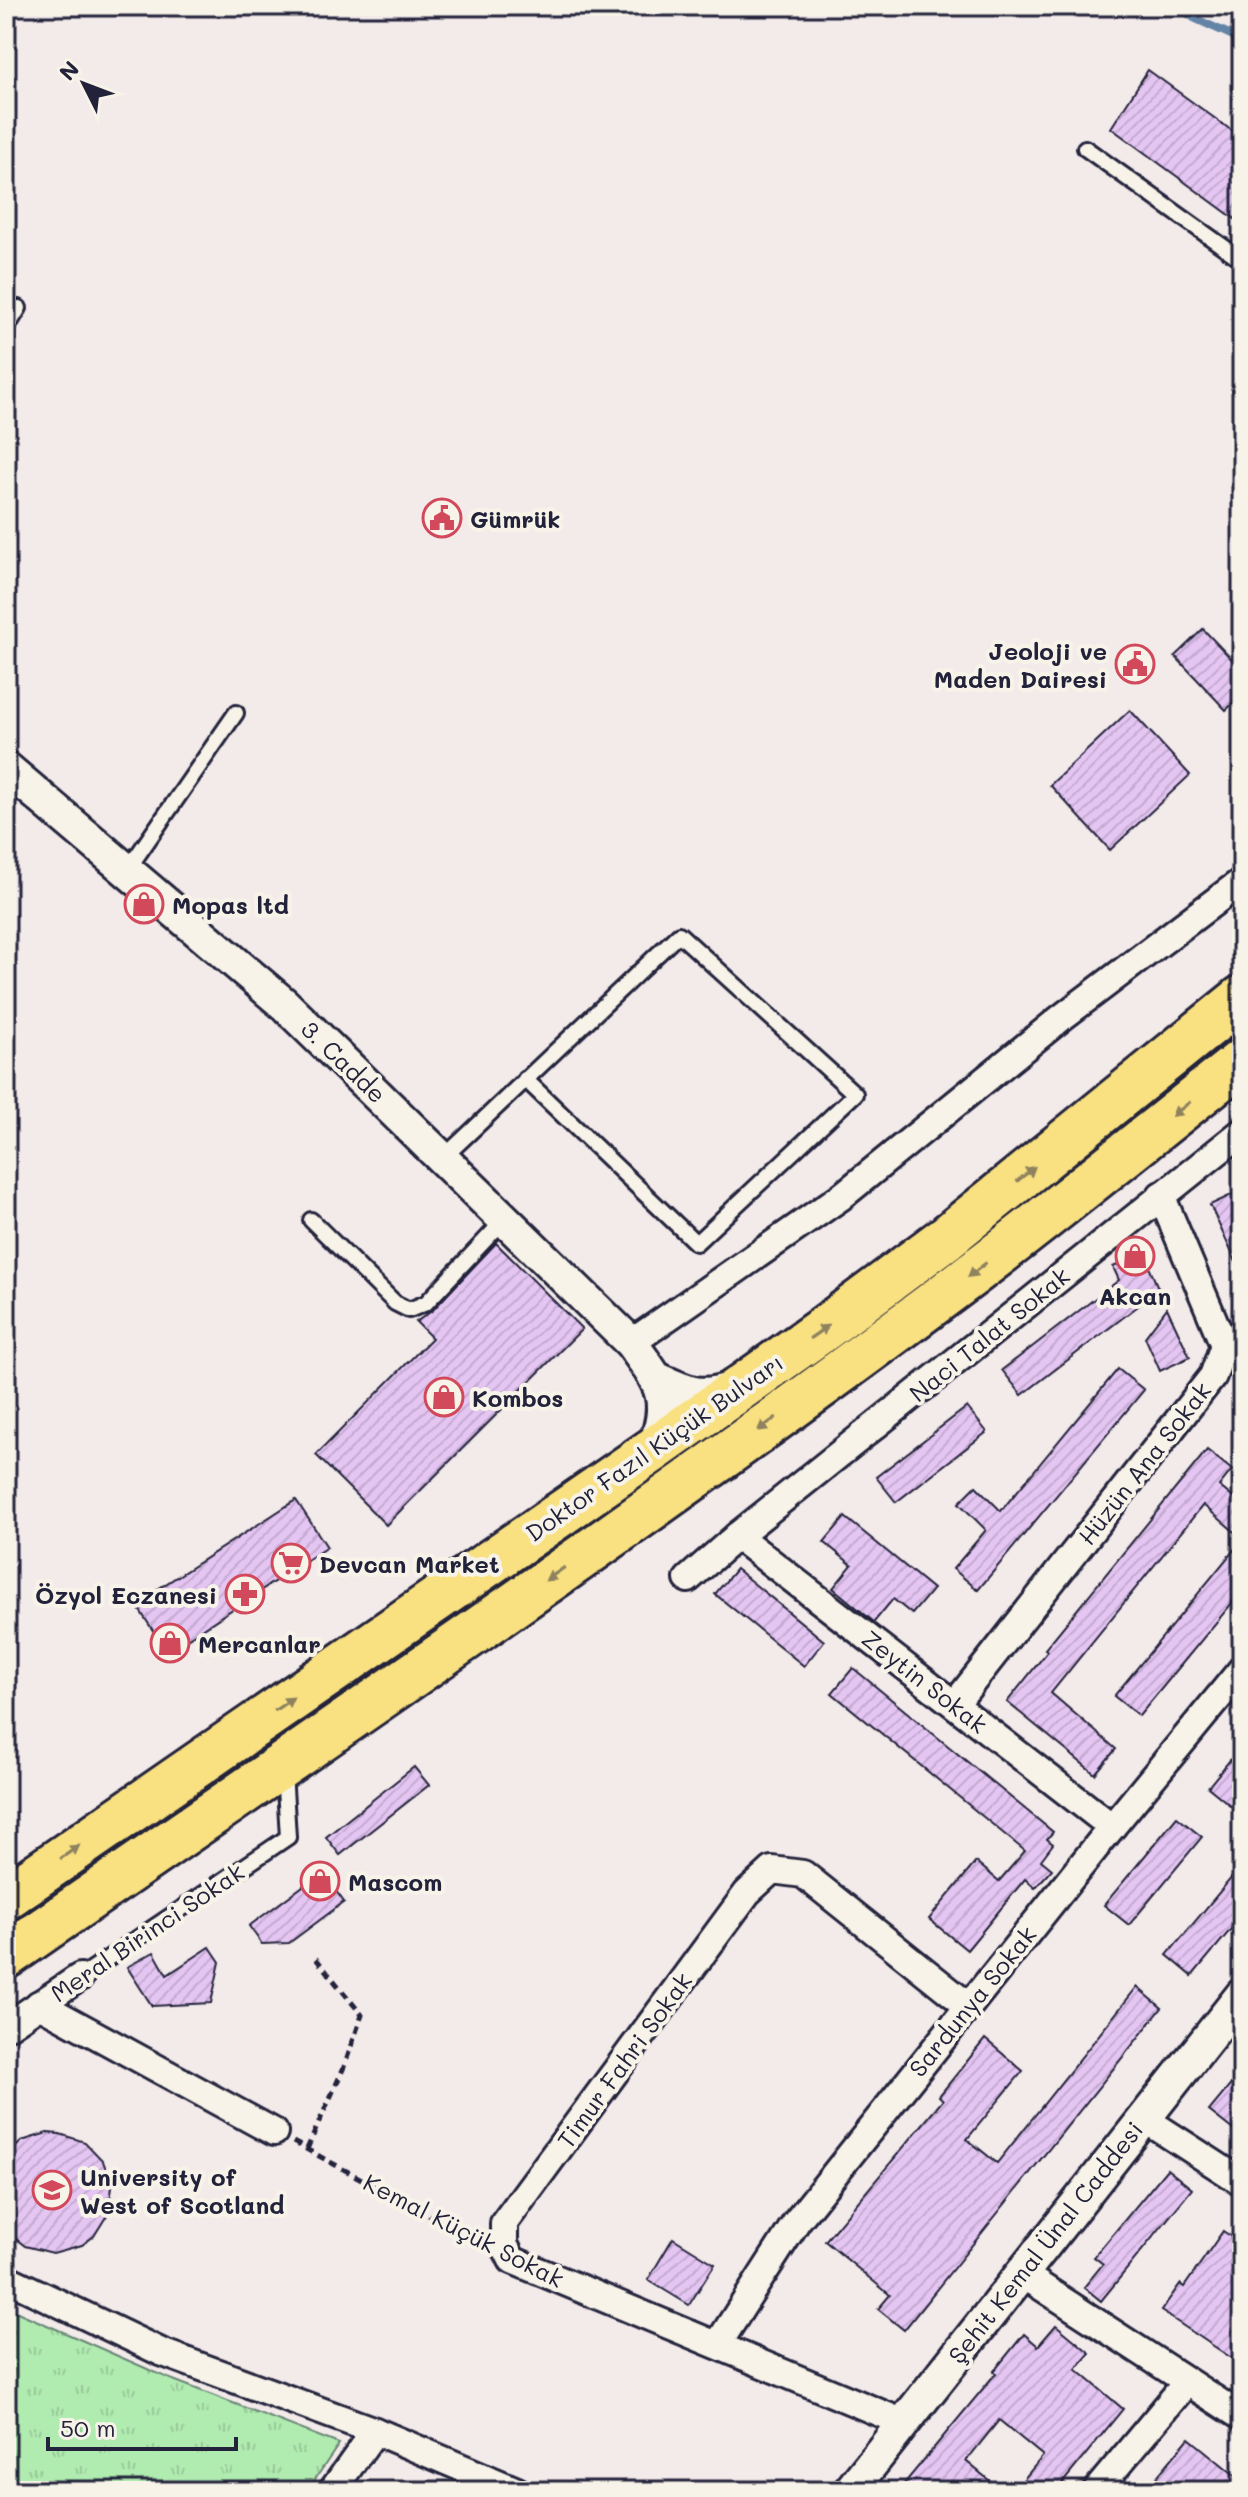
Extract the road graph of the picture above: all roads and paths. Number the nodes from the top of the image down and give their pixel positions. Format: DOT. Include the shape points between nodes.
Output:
graph roads {
  1 [pos="1085,148"];
  2 [pos="1242,260"];
  3 [pos="19,308"];
  4 [pos="6,329"];
  5 [pos="236,713"];
  6 [pos="6,768"];
  7 [pos="128,869"];
  8 [pos="1242,881"];
  9 [pos="1242,998"];
  10 [pos="1242,1061"];
  11 [pos="525,1079"];
  12 [pos="1242,1132"];
  13 [pos="443,1158"];
  14 [pos="1161,1195"];
  15 [pos="505,1219"];
  16 [pos="311,1220"];
  17 [pos="631,1343"];
  18 [pos="658,1379"];
  19 [pos="750,1380"];
  20 [pos="653,1450"];
  21 [pos="737,1536"];
  22 [pos="688,1579"];
  23 [pos="1242,1669"];
  24 [pos="955,1704"];
  25 [pos="283,1764"];
  26 [pos="1112,1827"];
  27 [pos="6,1897"];
  28 [pos="313,1955"];
  29 [pos="6,1956"];
  30 [pos="80,1977"];
  31 [pos="1242,1995"];
  32 [pos="39,2004"];
  33 [pos="968,2006"];
  34 [pos="6,2027"];
  35 [pos="1143,2118"];
  36 [pos="274,2132"];
  37 [pos="307,2149"];
  38 [pos="1242,2182"];
  39 [pos="512,2260"];
  40 [pos="1022,2274"];
  41 [pos="6,2278"];
  42 [pos="718,2344"];
  43 [pos="1187,2382"];
  44 [pos="1242,2417"];
  45 [pos="904,2423"];
  46 [pos="375,2431"];
  47 [pos="332,2491"];
  48 [pos="517,2491"];
  49 [pos="850,2491"];
  50 [pos="1096,2491"];
  1 -- 2 [label="lane"];
  3 -- 4 [label="lane"];
  5 -- 7 [label="lane"];
  6 -- 7 [label="street, 3. Cadde"];
  7 -- 13 [label="street, 3. Cadde" via="284,1004"];
  8 -- 17 [label="street" via="1061,1018 842,1196"];
  19 -- 9 [label="highway, Doktor Fazıl Küçük Bulvarı, one-way" via="947,1237"];
  10 -- 25 [label="highway, Doktor Fazıl Küçük Bulvarı, one-way" via="963,1282"];
  11 -- 11 [label="lane" via="679,934 855,1094 696,1243"];
  11 -- 13 [label="lane"];
  12 -- 14 [label="street, Naci Talat Sokak"];
  13 -- 15 [label="street, 3. Cadde"];
  14 -- 21 [label="street, Naci Talat Sokak"];
  14 -- 24 [label="street, Hüzün Ana Sokak" via="1224,1345 1213,1376"];
  15 -- 16 [label="lane" via="426,1303 409,1310 395,1303"];
  15 -- 17 [label="street, 3. Cadde"];
  17 -- 18 [label="street, 3. Cadde"];
  18 -- 19 [label="street" via="694,1393 716,1394"];
  18 -- 20 [label="street" via="663,1412"];
  19 -- 20 [label="highway, Doktor Fazıl Küçük Bulvarı"];
  27 -- 20 [label="highway, Doktor Fazıl Küçük Bulvarı, one-way"];
  21 -- 22 [label="street"];
  21 -- 24 [label="street, Zeytin Sokak"];
  23 -- 26 [label="street, Sardunya Sokak"];
  24 -- 26 [label="street, Zeytin Sokak"];
  25 -- 29 [label="highway, Doktor Fazıl Küçük Bulvarı"];
  25 -- 30 [label="lane, Meral Birinci Sokak" via="288,1837"];
  26 -- 33 [label="street, Sardunya Sokak"];
  28 -- 37 [label="path" via="362,2015"];
  30 -- 32 [label="street, Meral Birinci Sokak"];
  31 -- 35 [label="street, Şehit Kemal Ünal Caddesi"];
  32 -- 34 [label="street, Meral Birinci Sokak"];
  32 -- 36 [label="street"];
  33 -- 39 [label="street, Timur Fahri Sokak" via="803,1874 772,1870 747,1893 504,2223 504,2244"];
  33 -- 42 [label="street, Sardunya Sokak" via="797,2221"];
  35 -- 38 [label="street"];
  35 -- 40 [label="street, Şehit Kemal Ünal Caddesi"];
  36 -- 37 [label="path, Kemal Küçük Sokak"];
  37 -- 39 [label="path, Kemal Küçük Sokak"];
  39 -- 42 [label="street, Kemal Küçük Sokak"];
  40 -- 43 [label="street"];
  40 -- 45 [label="street, Şehit Kemal Ünal Caddesi"];
  41 -- 46 [label="street" via="161,2352"];
  42 -- 45 [label="street, Kemal Küçük Sokak"];
  43 -- 44 [label="street"];
  43 -- 50 [label="street"];
  45 -- 49 [label="street, Şehit Kemal Ünal Caddesi"];
  46 -- 47 [label="street"];
  46 -- 48 [label="street"];
}
